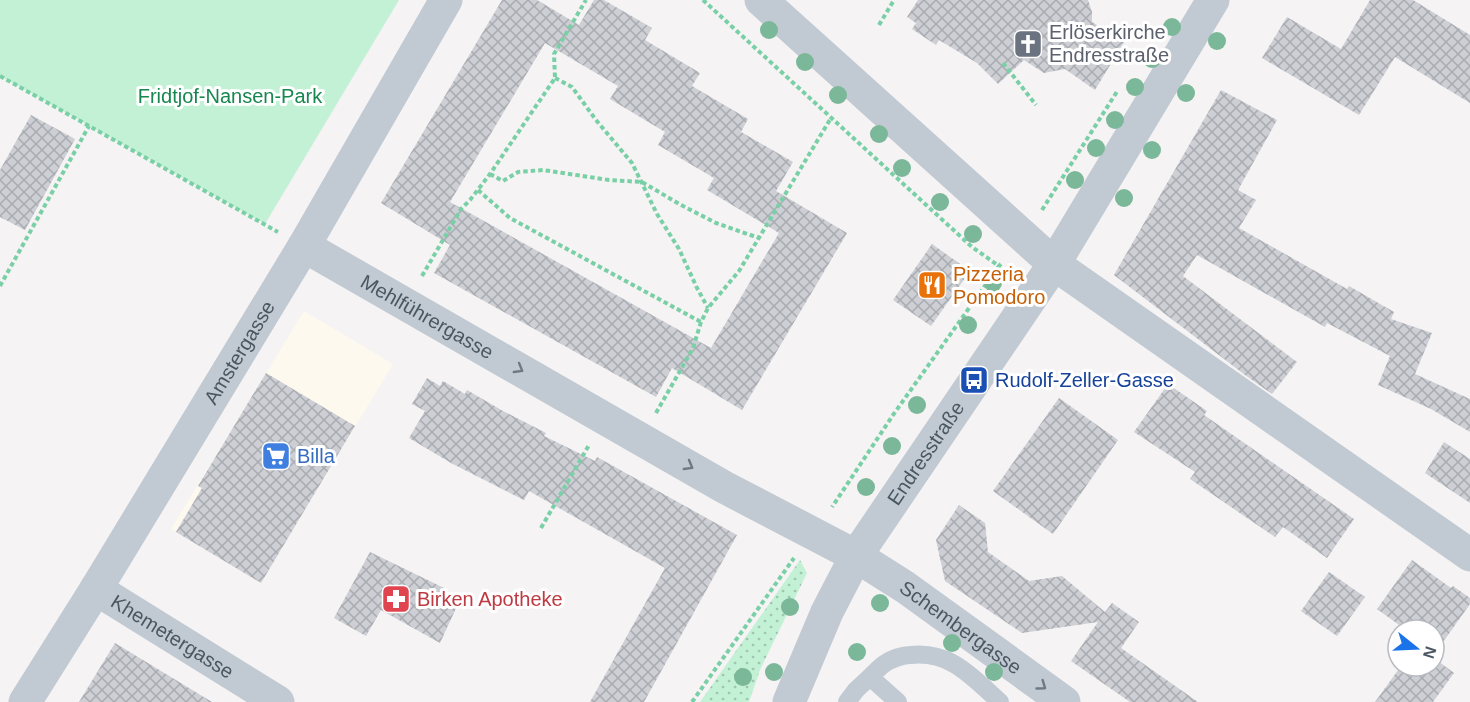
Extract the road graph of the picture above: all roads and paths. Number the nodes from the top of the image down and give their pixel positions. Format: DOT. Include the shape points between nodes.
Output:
graph roads {
  1 [pos="446,0"];
  2 [pos="585,0"];
  3 [pos="703,0"];
  4 [pos="760,0"];
  5 [pos="894,0"];
  6 [pos="1213,0"];
  7 [pos="879,25"];
  8 [pos="1003,63"];
  9 [pos="0,76"];
  10 [pos="555,78"];
  11 [pos="1114,95"];
  12 [pos="1036,105"];
  13 [pos="831,118"];
  14 [pos="89,126"];
  15 [pos="490,174"];
  16 [pos="642,182"];
  17 [pos="478,190"];
  18 [pos="1039,214"];
  19 [pos="759,238"];
  20 [pos="304,246"];
  21 [pos="1005,258"];
  22 [pos="1054,264"];
  23 [pos="999,266"];
  24 [pos="1011,274"];
  25 [pos="0,286"];
  26 [pos="406,304"];
  27 [pos="708,308"];
  28 [pos="701,322"];
  29 [pos="605,418"];
  30 [pos="640,439"];
  31 [pos="541,528"];
  32 [pos="813,534"];
  33 [pos="1470,555"];
  34 [pos="856,556"];
  35 [pos="96,589"];
  36 [pos="870,677"];
  37 [pos="25,702"];
  38 [pos="278,702"];
  39 [pos="692,702"];
  40 [pos="789,702"];
  41 [pos="847,702"];
  42 [pos="898,702"];
  43 [pos="1000,702"];
  44 [pos="1064,702"];
  1 -- 20 [label="street, Amstergasse"];
  2 -- 10 [label="path" via="554,54"];
  3 -- 13 [label="path"];
  4 -- 22 [label="street"];
  5 -- 7 [label="path"];
  6 -- 22 [label="street, Endresstraße"];
  8 -- 12 [label="path"];
  9 -- 14 [label="path"];
  10 -- 15 [label="path"];
  10 -- 16 [label="path" via="572,87 632,163"];
  11 -- 18 [label="path"];
  13 -- 19 [label="path"];
  13 -- 23 [label="path" via="972,247"];
  14 -- 20 [label="path"];
  14 -- 25 [label="path"];
  15 -- 16 [label="path" via="503,181 518,172 543,170"];
  15 -- 17 [label="path"];
  16 -- 19 [label="path" via="716,223"];
  16 -- 27 [label="path"];
  17 -- 26 [label="path" via="461,209"];
  17 -- 28 [label="path" via="510,218"];
  19 -- 27 [label="path" via="739,271"];
  20 -- 26 [label="street, Mehlführergasse"];
  20 -- 35 [label="street, Amstergasse"];
  21 -- 23 [label="path"];
  22 -- 33 [label="street"];
  22 -- 34 [label="street, Endresstraße"];
  23 -- 24 [label="path"];
  23 -- 32 [label="path"];
  26 -- 29 [label="street, Mehlführergasse, one-way"];
  27 -- 28 [label="path"];
  28 -- 30 [label="path" via="693,348"];
  29 -- 30 [label="street, Mehlführergasse"];
  29 -- 31 [label="path"];
  30 -- 32 [label="street, Mehlführergasse, one-way"];
  32 -- 34 [label="street, Mehlführergasse"];
  32 -- 39 [label="path"];
  34 -- 40 [label="street, Endresstraße" via="827,612"];
  34 -- 44 [label="street, Schembergasse, one-way"];
  35 -- 37 [label="street, Amstergasse"];
  35 -- 38 [label="street, Khemetergasse"];
  36 -- 41 [label="lane"];
  36 -- 42 [label="lane"];
  36 -- 43 [label="lane" via="885,663 905,655 936,655 961,668"];
}
